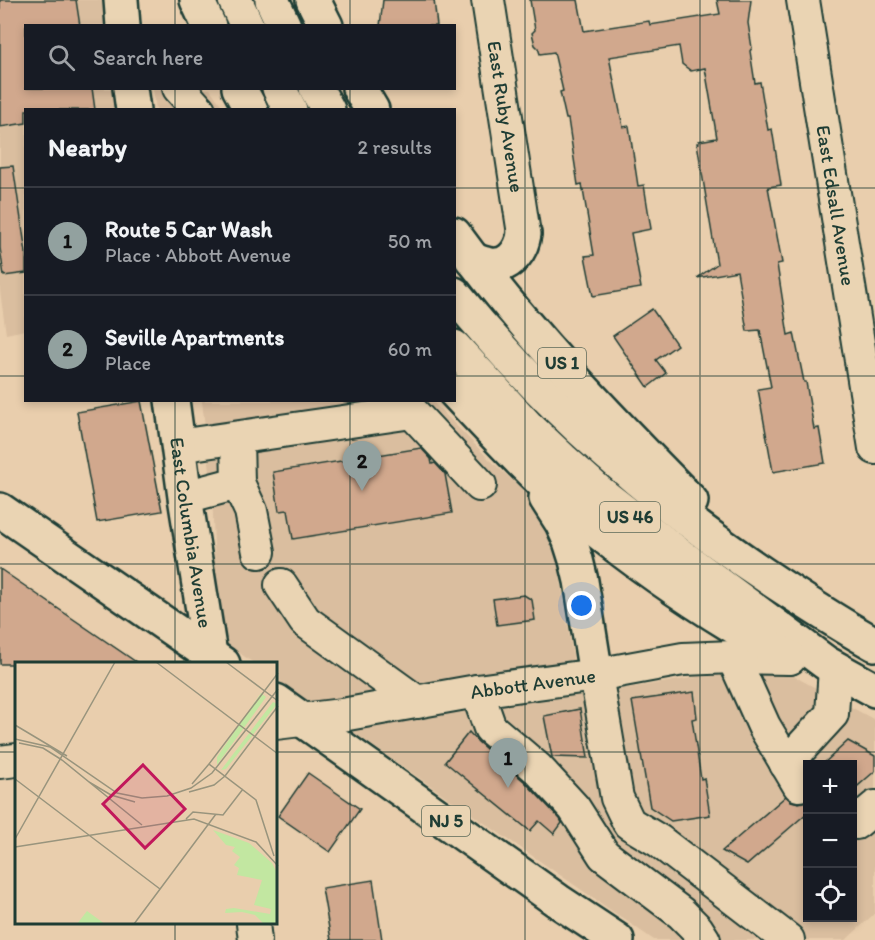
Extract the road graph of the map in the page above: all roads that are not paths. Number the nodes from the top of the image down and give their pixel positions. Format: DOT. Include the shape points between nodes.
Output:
graph roads {
  1 [pos="121,0"];
  2 [pos="197,0"];
  3 [pos="235,0"];
  4 [pos="272,0"];
  5 [pos="313,0"];
  6 [pos="488,0"];
  7 [pos="803,0"];
  8 [pos="123,24"];
  9 [pos="207,24"];
  10 [pos="246,24"];
  11 [pos="283,24"];
  12 [pos="325,24"];
  13 [pos="130,90"];
  14 [pos="240,90"];
  15 [pos="280,90"];
  16 [pos="317,90"];
  17 [pos="360,90"];
  18 [pos="133,108"];
  19 [pos="250,108"];
  20 [pos="289,108"];
  21 [pos="327,108"];
  22 [pos="371,108"];
  23 [pos="524,234"];
  24 [pos="463,247"];
  25 [pos="456,296"];
  26 [pos="456,349"];
  27 [pos="456,392"];
  28 [pos="172,402"];
  29 [pos="237,438"];
  30 [pos="178,446"];
  31 [pos="509,448"];
  32 [pos="875,448"];
  33 [pos="238,483"];
  34 [pos="480,485"];
  35 [pos="185,497"];
  36 [pos="0,510"];
  37 [pos="259,552"];
  38 [pos="769,578"];
  39 [pos="281,585"];
  40 [pos="875,644"];
  41 [pos="733,657"];
  42 [pos="790,658"];
  43 [pos="215,661"];
  44 [pos="831,666"];
  45 [pos="596,675"];
  46 [pos="875,690"];
  47 [pos="477,691"];
  48 [pos="417,702"];
  49 [pos="278,704"];
  50 [pos="290,722"];
  51 [pos="15,760"];
  52 [pos="0,762"];
  53 [pos="875,807"];
  54 [pos="857,822"];
  55 [pos="253,925"];
  56 [pos="255,940"];
  57 [pos="617,940"];
  58 [pos="704,940"];
  59 [pos="788,940"];
  1 -- 8 [label="main road"];
  2 -- 9 [label="main road"];
  3 -- 10 [label="main road"];
  4 -- 11 [label="main road"];
  5 -- 12 [label="main road"];
  6 -- 23 [label="street, East Ruby Avenue"];
  7 -- 32 [label="street, East Edsall Avenue"];
  13 -- 18 [label="main road"];
  14 -- 19 [label="main road"];
  15 -- 20 [label="main road"];
  16 -- 21 [label="main road"];
  17 -- 22 [label="main road"];
  23 -- 24 [label="main road" via="517,253 503,264 488,265"];
  24 -- 38 [label="main road, US 1" via="624,432"];
  25 -- 38 [label="main road, US 46" via="571,421 686,519"];
  26 -- 44 [label="main road, US 46" via="527,426 599,492"];
  27 -- 31 [label="main road"];
  28 -- 30 [label="main road, East Columbia Avenue"];
  29 -- 30 [label="street"];
  29 -- 33 [label="street"];
  29 -- 34 [label="street" via="412,412"];
  30 -- 35 [label="main road, East Columbia Avenue"];
  31 -- 42 [label="main road" via="565,503 625,553 734,626"];
  31 -- 45 [label="main road" via="552,507 570,541"];
  33 -- 35 [label="street"];
  33 -- 37 [label="street" via="251,511"];
  35 -- 43 [label="main road, East Columbia Avenue"];
  36 -- 43 [label="main road"];
  38 -- 40 [label="main road, US 1"];
  39 -- 48 [label="street" via="305,621"];
  41 -- 42 [label="street, Abbott Avenue"];
  41 -- 44 [label="street" via="764,726 792,774 832,714"];
  41 -- 45 [label="street, Abbott Avenue" via="683,659"];
  42 -- 44 [label="main road"];
  44 -- 46 [label="main road"];
  45 -- 47 [label="street, Abbott Avenue"];
  45 -- 59 [label="street" via="616,798 629,823 659,841"];
  47 -- 48 [label="street, Abbott Avenue"];
  47 -- 58 [label="street" via="490,728 538,769 574,808 604,855 681,914"];
  48 -- 50 [label="street, Abbott Avenue"];
  49 -- 50 [label="main road, NJ 5"];
  50 -- 57 [label="main road, NJ 5"];
  51 -- 52 [label="street"];
  53 -- 54 [label="street"];
  55 -- 56 [label="street"];
}
